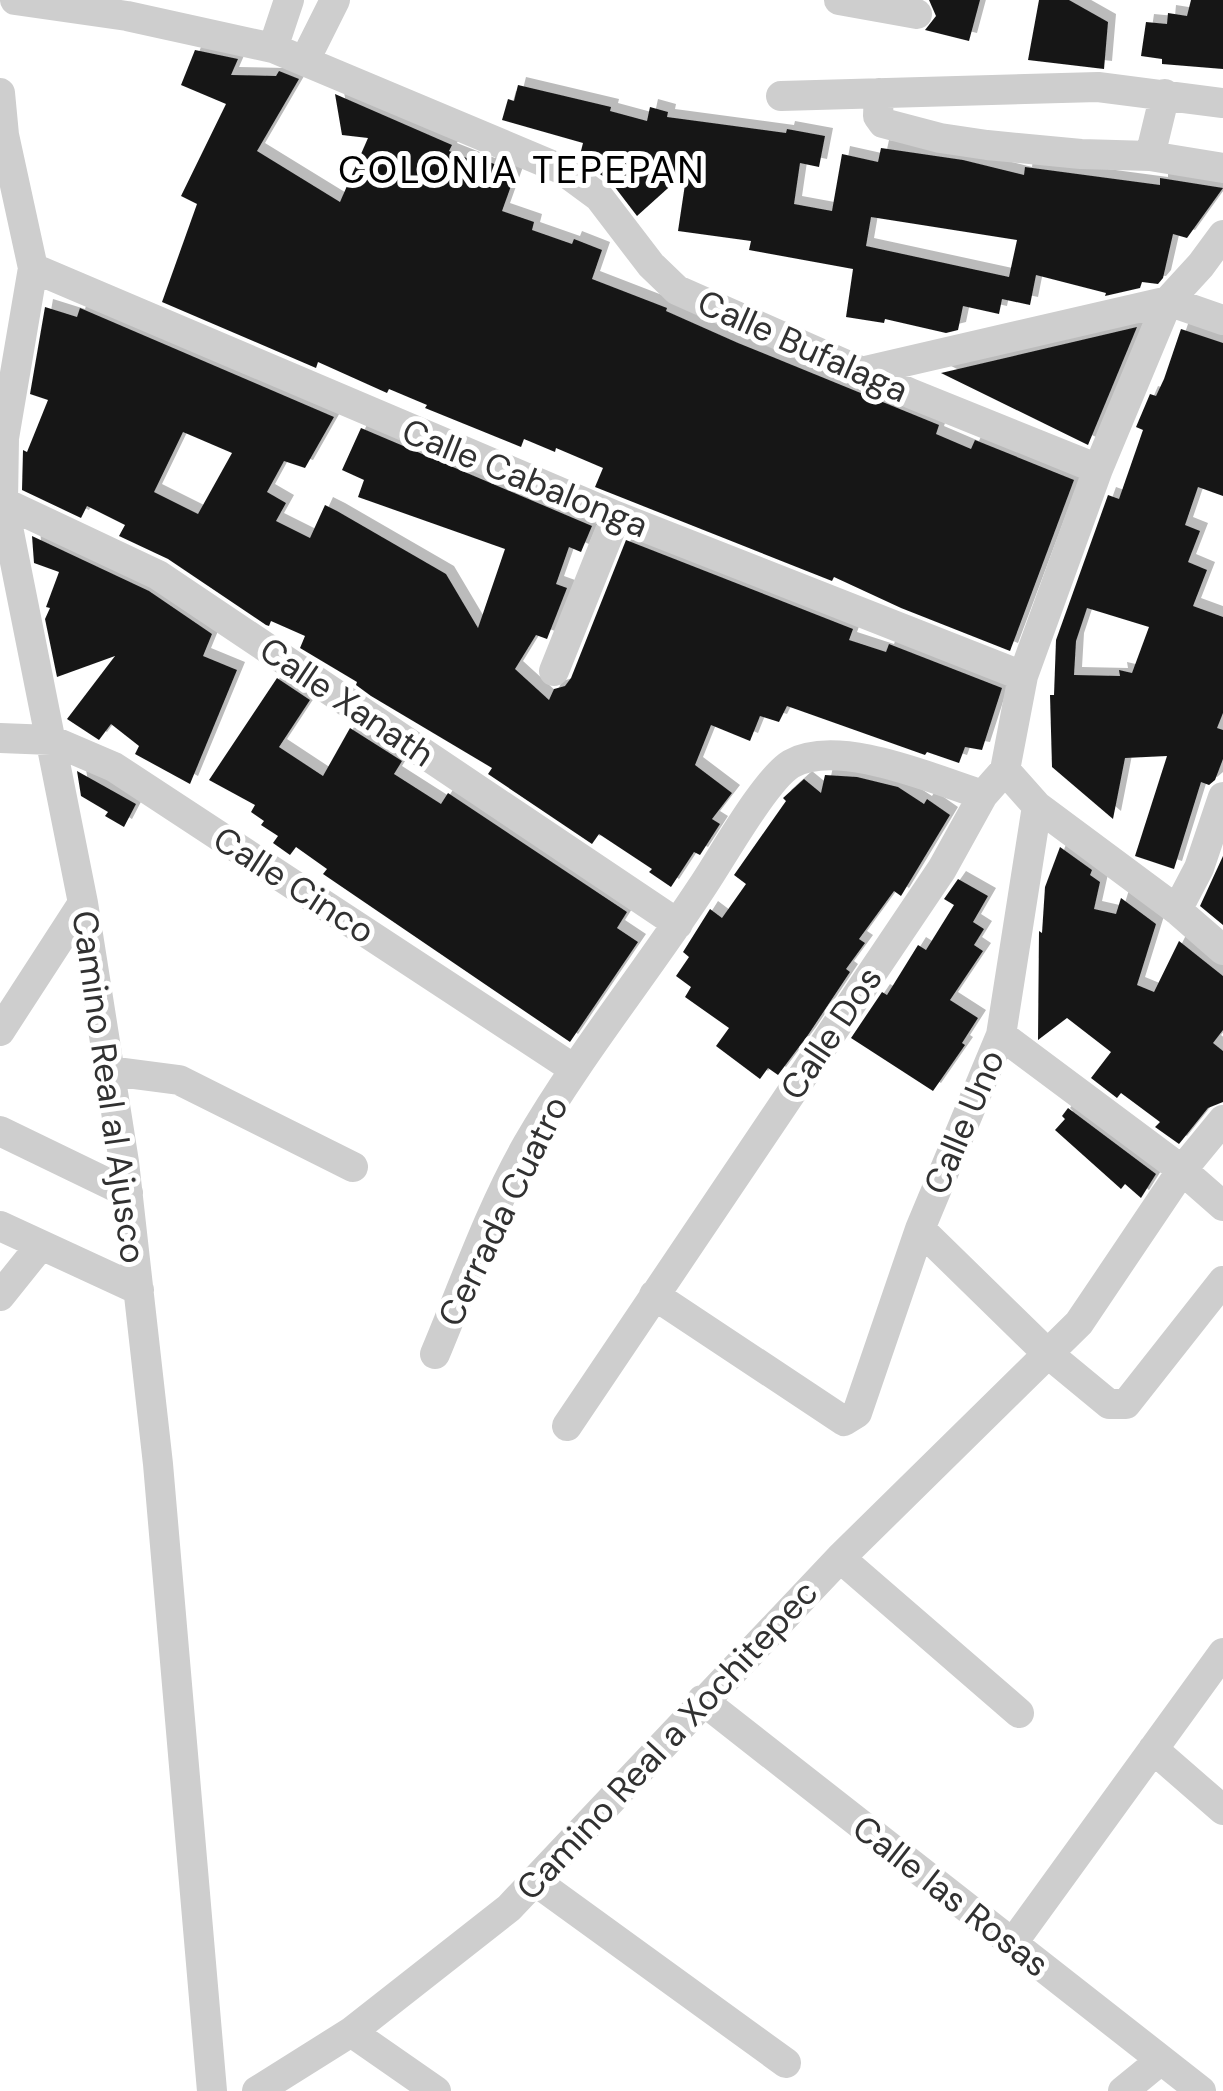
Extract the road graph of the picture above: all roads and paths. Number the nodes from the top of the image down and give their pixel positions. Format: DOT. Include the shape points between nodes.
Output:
graph roads {
  1 [pos="1,0"];
  2 [pos="16,0"];
  3 [pos="289,0"];
  4 [pos="335,0"];
  5 [pos="839,0"];
  6 [pos="0,9"];
  7 [pos="917,14"];
  8 [pos="272,48"];
  9 [pos="304,60"];
  10 [pos="0,93"];
  11 [pos="879,93"];
  12 [pos="1165,94"];
  13 [pos="782,96"];
  14 [pos="1223,103"];
  15 [pos="1150,156"];
  16 [pos="1223,168"];
  17 [pos="1223,235"];
  18 [pos="33,268"];
  19 [pos="1168,301"];
  20 [pos="1223,320"];
  21 [pos="865,371"];
  22 [pos="2,438"];
  23 [pos="1098,469"];
  24 [pos="4,502"];
  25 [pos="616,516"];
  26 [pos="554,672"];
  27 [pos="1023,676"];
  28 [pos="0,738"];
  29 [pos="51,740"];
  30 [pos="1006,770"];
  31 [pos="982,794"];
  32 [pos="1223,797"];
  33 [pos="1037,806"];
  34 [pos="83,904"];
  35 [pos="1177,910"];
  36 [pos="678,924"];
  37 [pos="1223,950"];
  38 [pos="0,1031"];
  39 [pos="1001,1034"];
  40 [pos="574,1068"];
  41 [pos="110,1071"];
  42 [pos="1223,1120"];
  43 [pos="0,1131"];
  44 [pos="353,1167"];
  45 [pos="1182,1170"];
  46 [pos="128,1194"];
  47 [pos="1223,1206"];
  48 [pos="0,1226"];
  49 [pos="920,1228"];
  50 [pos="41,1245"];
  51 [pos="1223,1281"];
  52 [pos="139,1290"];
  53 [pos="654,1295"];
  54 [pos="0,1296"];
  55 [pos="1046,1352"];
  56 [pos="434,1354"];
  57 [pos="567,1426"];
  58 [pos="840,1558"];
  59 [pos="1223,1653"];
  60 [pos="702,1700"];
  61 [pos="1018,1713"];
  62 [pos="1153,1749"];
  63 [pos="1223,1810"];
  64 [pos="535,1881"];
  65 [pos="1012,1944"];
  66 [pos="352,2032"];
  67 [pos="1161,2060"];
  68 [pos="786,2063"];
  69 [pos="212,2091"];
  70 [pos="257,2091"];
  71 [pos="436,2091"];
  72 [pos="1123,2091"];
  73 [pos="1202,2091"];
  1 -- 6 [label="street"];
  2 -- 8 [label="street, Calle Bufalaga"];
  3 -- 8 [label="street"];
  4 -- 9 [label="street"];
  5 -- 7 [label="street"];
  8 -- 9 [label="street, Calle Bufalaga"];
  9 -- 21 [label="street, Calle Bufalaga" via="561,169 600,197 677,290"];
  10 -- 18 [label="street, Camino Real al Ajusco"];
  11 -- 12 [label="street" via="1098,88"];
  11 -- 13 [label="street"];
  11 -- 15 [label="street" via="883,124 940,138"];
  12 -- 14 [label="street"];
  12 -- 15 [label="street"];
  15 -- 16 [label="street"];
  17 -- 19 [label="street"];
  18 -- 22 [label="street, Camino Real al Ajusco"];
  18 -- 25 [label="street, Calle Cabalonga"];
  19 -- 20 [label="street"];
  19 -- 21 [label="street"];
  19 -- 23 [label="street"];
  21 -- 23 [label="street, Calle Bufalaga"];
  22 -- 24 [label="street, Camino Real al Ajusco"];
  23 -- 27 [label="street"];
  24 -- 29 [label="street, Camino Real al Ajusco"];
  24 -- 36 [label="street, Calle Xanath" via="158,574"];
  25 -- 26 [label="street"];
  25 -- 27 [label="street, Calle Cabalonga"];
  27 -- 30 [label="street"];
  28 -- 29 [label="street, Calle Cinco"];
  29 -- 34 [label="street, Camino Real al Ajusco"];
  29 -- 40 [label="street, Calle Cinco" via="114,767"];
  30 -- 31 [label="street, Calle Dos"];
  30 -- 33 [label="street"];
  31 -- 36 [label="street, Cerrada Cuatro" via="847,757 791,764 769,786"];
  31 -- 53 [label="street, Calle Dos" via="942,870"];
  32 -- 35 [label="street" via="1200,868"];
  33 -- 35 [label="street"];
  33 -- 39 [label="street, Calle Uno"];
  34 -- 38 [label="street"];
  34 -- 41 [label="street, Camino Real al Ajusco"];
  35 -- 37 [label="street"];
  36 -- 40 [label="street, Cerrada Cuatro"];
  39 -- 45 [label="street"];
  39 -- 49 [label="street, Calle Uno"];
  40 -- 56 [label="street, Cerrada Cuatro" via="525,1148"];
  41 -- 44 [label="street" via="179,1080"];
  41 -- 46 [label="street, Camino Real al Ajusco"];
  42 -- 45 [label="street, Camino Real a Xochitepec"];
  43 -- 46 [label="street"];
  45 -- 47 [label="street"];
  45 -- 55 [label="street, Camino Real a Xochitepec" via="1078,1323"];
  46 -- 52 [label="street, Camino Real al Ajusco"];
  48 -- 50 [label="street"];
  49 -- 53 [label="street, Calle Uno" via="857,1413 844,1422"];
  49 -- 55 [label="street"];
  50 -- 52 [label="street"];
  50 -- 54 [label="street"];
  51 -- 55 [label="street" via="1126,1404 1110,1404"];
  52 -- 69 [label="street, Camino Real al Ajusco"];
  53 -- 57 [label="street, Calle Dos"];
  55 -- 58 [label="street, Camino Real a Xochitepec"];
  58 -- 60 [label="street, Camino Real a Xochitepec"];
  58 -- 61 [label="street"];
  59 -- 62 [label="street"];
  60 -- 64 [label="street, Camino Real a Xochitepec"];
  60 -- 65 [label="street, Calle las Rosas"];
  62 -- 63 [label="street"];
  62 -- 65 [label="street"];
  64 -- 66 [label="street, Camino Real a Xochitepec"];
  64 -- 68 [label="street"];
  65 -- 67 [label="street, Calle las Rosas"];
  66 -- 70 [label="street, Camino Real a Xochitepec"];
  66 -- 71 [label="street"];
  67 -- 72 [label="street"];
  67 -- 73 [label="street, Calle las Rosas"];
}
